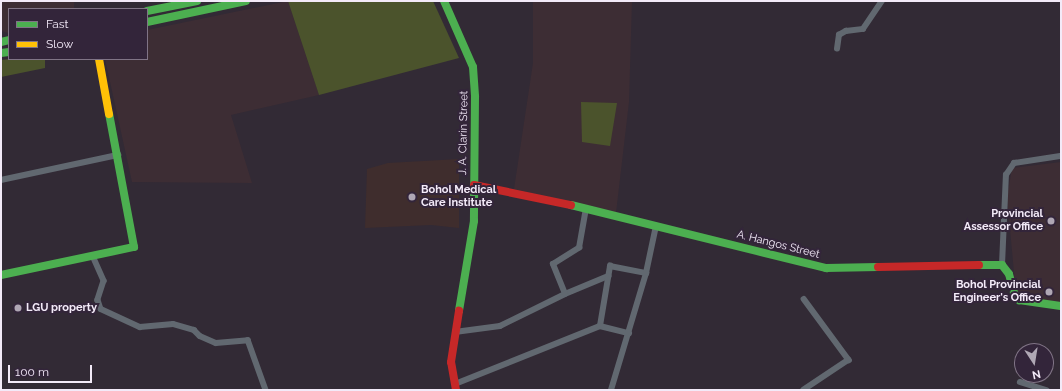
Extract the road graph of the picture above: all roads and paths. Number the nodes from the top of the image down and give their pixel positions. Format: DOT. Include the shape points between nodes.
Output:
graph roads {
  1 [pos="196,1"];
  2 [pos="246,1"];
  3 [pos="444,1"];
  4 [pos="882,1"];
  5 [pos="148,11"];
  6 [pos="148,22"];
  7 [pos="837,49"];
  8 [pos="99,60"];
  9 [pos="118,155"];
  10 [pos="1061,156"];
  11 [pos="1,180"];
  12 [pos="474,185"];
  13 [pos="586,210"];
  14 [pos="656,226"];
  15 [pos="93,256"];
  16 [pos="1002,265"];
  17 [pos="646,273"];
  18 [pos="1,275"];
  19 [pos="608,276"];
  20 [pos="565,294"];
  21 [pos="804,299"];
  22 [pos="1061,306"];
  23 [pos="600,326"];
  24 [pos="455,332"];
  25 [pos="629,333"];
  26 [pos="1023,383"];
  27 [pos="455,387"];
  28 [pos="266,390"];
  29 [pos="611,390"];
  30 [pos="804,390"];
  31 [pos="1047,390"];
  1 -- 5 [label="street"];
  2 -- 6 [label="street"];
  3 -- 12 [label="street, J. A. Clarin Street" via="475,78"];
  4 -- 7 [label="street" via="863,29 839,35"];
  8 -- 9 [label="street"];
  9 -- 11 [label="street"];
  9 -- 15 [label="street" via="134,248"];
  10 -- 16 [label="street" via="1014,163 1006,175"];
  12 -- 13 [label="street, A. Hangos Street"];
  12 -- 24 [label="street, J. A. Clarin Street" via="470,254"];
  13 -- 14 [label="street, A. Hangos Street"];
  13 -- 20 [label="street" via="579,248 553,264"];
  14 -- 16 [label="street, A. Hangos Street" via="837,269"];
  14 -- 17 [label="street"];
  15 -- 18 [label="street"];
  15 -- 28 [label="street" via="104,281 98,300 101,309 140,327 173,324 194,330 200,336 216,343 248,340"];
  16 -- 22 [label="street" via="1009,274 1014,293 1019,300"];
  17 -- 19 [label="street" via="610,266"];
  17 -- 25 [label="street"];
  19 -- 20 [label="street"];
  19 -- 23 [label="street"];
  20 -- 24 [label="street" via="500,326"];
  21 -- 30 [label="street" via="849,360"];
  23 -- 25 [label="street"];
  23 -- 27 [label="street"];
  24 -- 27 [label="street, J. A. Clarin Street" via="451,362"];
  25 -- 29 [label="street"];
  26 -- 31 [label="street"];
}
